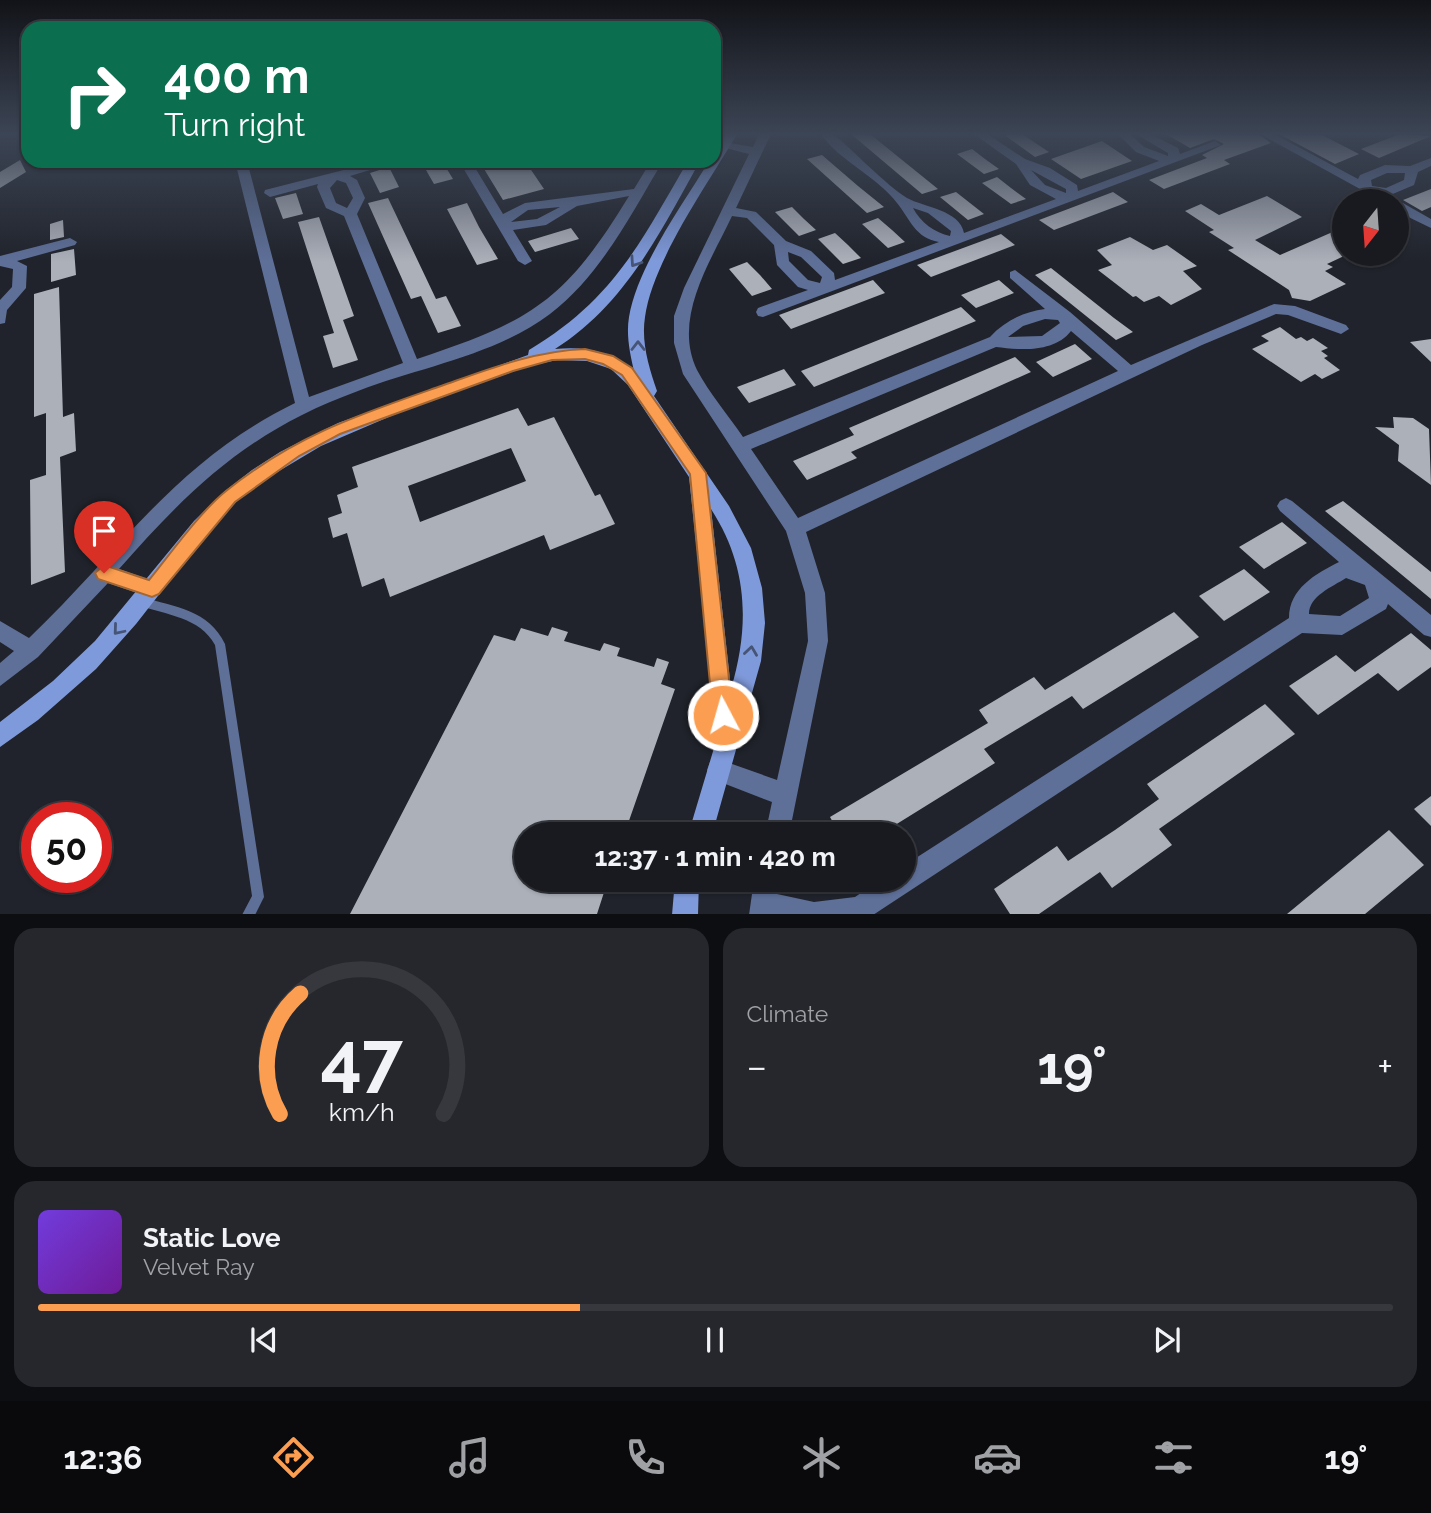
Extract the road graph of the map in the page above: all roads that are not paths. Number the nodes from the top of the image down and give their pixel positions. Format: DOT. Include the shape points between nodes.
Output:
graph roads {
  1 [pos="334,176"];
  2 [pos="245,177"];
  3 [pos="332,177"];
  4 [pos="337,177"];
  5 [pos="474,177"];
  6 [pos="647,177"];
  7 [pos="685,177"];
  8 [pos="706,177"];
  9 [pos="744,177"];
  10 [pos="875,177"];
  11 [pos="1026,177"];
  12 [pos="1130,177"];
  13 [pos="1344,177"];
  14 [pos="1367,177"];
  15 [pos="1411,177"];
  16 [pos="1366,189"];
  17 [pos="1395,189"];
  18 [pos="270,193"];
  19 [pos="636,193"];
  20 [pos="1072,198"];
  21 [pos="903,201"];
  22 [pos="729,211"];
  23 [pos="1409,212"];
  24 [pos="350,214"];
  25 [pos="660,220"];
  26 [pos="680,224"];
  27 [pos="1431,224"];
  28 [pos="503,225"];
  29 [pos="956,241"];
  30 [pos="70,243"];
  31 [pos="781,244"];
  32 [pos="1,261"];
  33 [pos="525,261"];
  34 [pos="1015,275"];
  35 [pos="825,289"];
  36 [pos="0,309"];
  37 [pos="762,312"];
  38 [pos="1065,316"];
  39 [pos="0,319"];
  40 [pos="1341,329"];
  41 [pos="995,341"];
  42 [pos="412,366"];
  43 [pos="509,367"];
  44 [pos="1130,373"];
  45 [pos="303,404"];
  46 [pos="655,411"];
  47 [pos="740,446"];
  48 [pos="698,473"];
  49 [pos="1286,506"];
  50 [pos="794,528"];
  51 [pos="104,573"];
  52 [pos="1372,578"];
  53 [pos="147,595"];
  54 [pos="1298,623"];
  55 [pos="1431,628"];
  56 [pos="0,630"];
  57 [pos="30,650"];
  58 [pos="0,676"];
  59 [pos="0,736"];
  60 [pos="726,741"];
  61 [pos="718,770"];
  62 [pos="786,795"];
  63 [pos="703,822"];
  64 [pos="780,822"];
  65 [pos="916,872"];
  66 [pos="686,892"];
  67 [pos="885,892"];
  68 [pos="763,899"];
  69 [pos="249,914"];
  70 [pos="685,914"];
  71 [pos="811,914"];
  72 [pos="822,914"];
  1 -- 24 [label="street" via="323,187 331,205"];
  2 -- 45 [label="street"];
  3 -- 18 [label="street"];
  4 -- 24 [label="street" via="351,180 359,198"];
  5 -- 28 [label="street"];
  6 -- 19 [label="street"];
  7 -- 25 [label="main road"];
  8 -- 26 [label="main road"];
  9 -- 22 [label="street"];
  10 -- 21 [label="street"];
  11 -- 20 [label="street" via="1061,198"];
  12 -- 20 [label="street"];
  13 -- 16 [label="street"];
  14 -- 16 [label="street"];
  15 -- 17 [label="street" via="1410,182"];
  19 -- 28 [label="street" via="621,190 574,202 547,202 513,212"];
  19 -- 42 [label="street" via="591,267 545,311 481,343"];
  20 -- 29 [label="street"];
  21 -- 29 [label="street" via="911,217 934,237"];
  21 -- 29 [label="street" via="933,210 958,230"];
  22 -- 31 [label="street" via="751,215"];
  22 -- 47 [label="street" via="691,288 682,316 682,343 689,370"];
  23 -- 27 [label="street"];
  24 -- 42 [label="street"];
  25 -- 26 [label="main road"];
  25 -- 43 [label="main road, one-way" via="616,291 596,312 554,344"];
  46 -- 26 [label="main road, one-way" via="638,359 637,316"];
  28 -- 33 [label="street"];
  29 -- 35 [label="street"];
  30 -- 32 [label="street"];
  31 -- 35 [label="street" via="782,262 803,285"];
  31 -- 35 [label="street" via="806,254 829,276"];
  32 -- 36 [label="street" via="20,266 19,288"];
  34 -- 38 [label="street"];
  35 -- 37 [label="street"];
  36 -- 39 [label="street"];
  38 -- 41 [label="street" via="1043,312 1011,325"];
  38 -- 41 [label="street" via="1068,324 1064,331 1031,344"];
  38 -- 44 [label="street"];
  40 -- 44 [label="street" via="1290,310 1274,309"];
  41 -- 47 [label="street"];
  42 -- 45 [label="street"];
  43 -- 46 [label="main road" via="552,355 585,354 608,360 627,372"];
  43 -- 53 [label="main road" via="373,414 293,452 230,497"];
  44 -- 50 [label="street"];
  45 -- 51 [label="street" via="248,435 201,471 163,504"];
  46 -- 48 [label="main road"];
  47 -- 50 [label="street"];
  48 -- 60 [label="main road"];
  60 -- 48 [label="main road, one-way" via="750,661 755,623 752,588 741,548"];
  49 -- 52 [label="street"];
  50 -- 62 [label="street" via="815,593 818,641"];
  51 -- 53 [label="street"];
  51 -- 57 [label="street"];
  52 -- 54 [label="street" via="1343,569 1307,593 1299,605"];
  52 -- 54 [label="street" via="1379,603 1370,609 1342,626"];
  52 -- 55 [label="street"];
  53 -- 59 [label="main road, one-way" via="86,666"];
  53 -- 69 [label="lane" via="216,631 258,897"];
  54 -- 65 [label="street"];
  56 -- 57 [label="street"];
  57 -- 58 [label="street"];
  60 -- 61 [label="main road"];
  61 -- 62 [label="street"];
  61 -- 63 [label="main road"];
  62 -- 64 [label="street"];
  66 -- 70 [label="main road"];
  67 -- 72 [label="street" via="859,909"];
  68 -- 71 [label="street"];
}
